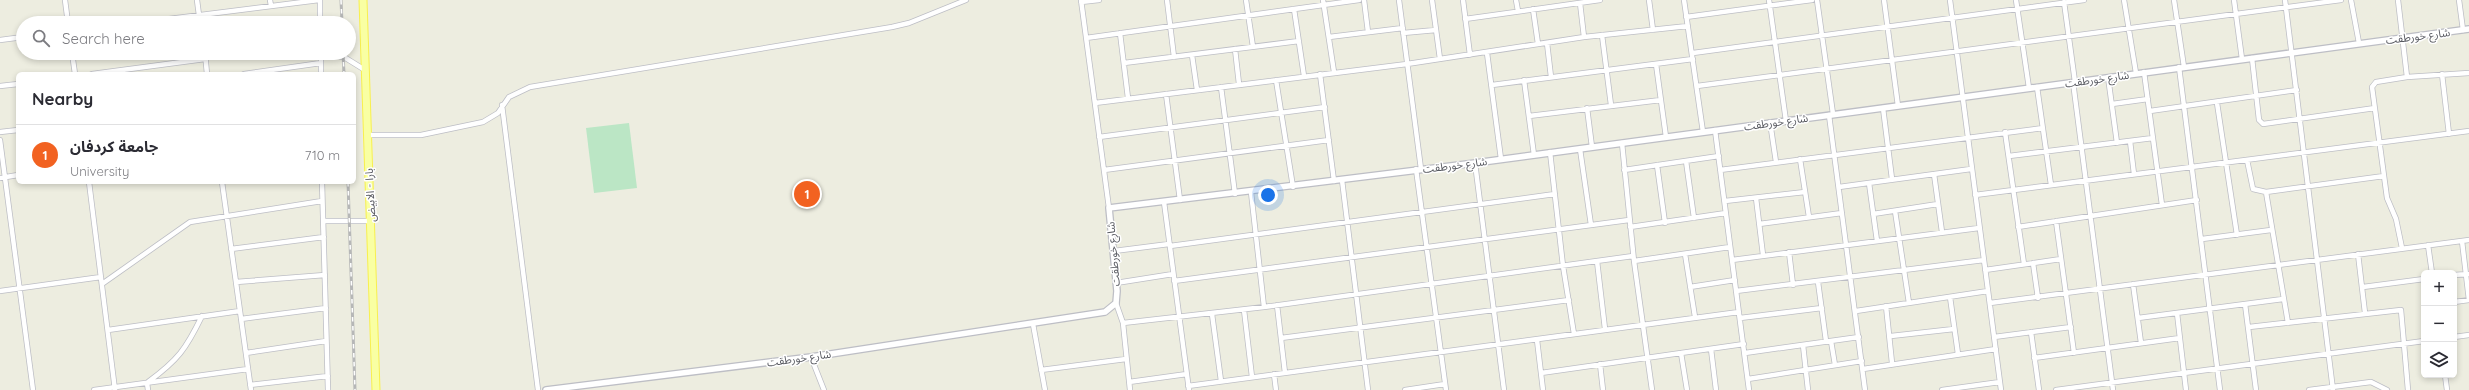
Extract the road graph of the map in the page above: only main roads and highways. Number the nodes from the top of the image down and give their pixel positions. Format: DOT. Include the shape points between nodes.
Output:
graph roads {
  1 [pos="363,0"];
  2 [pos="376,390"];
  1 -- 2 [label="main road, بارا - الابيض"];
}
